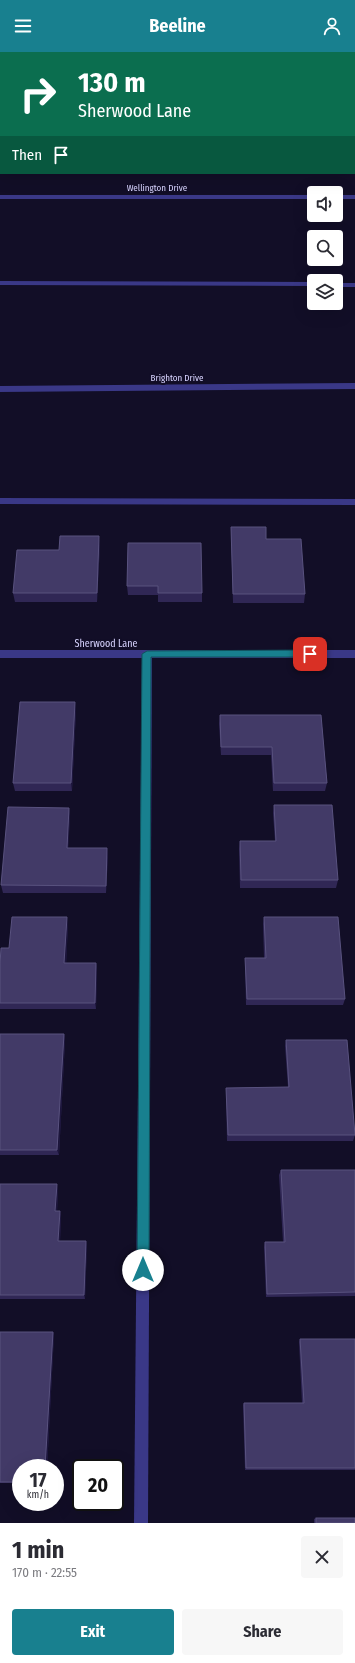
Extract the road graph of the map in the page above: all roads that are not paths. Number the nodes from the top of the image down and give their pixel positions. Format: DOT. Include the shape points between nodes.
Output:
graph roads {
  1 [pos="0,197"];
  2 [pos="307,197"];
  3 [pos="343,197"];
  4 [pos="355,197"];
  5 [pos="0,283"];
  6 [pos="307,284"];
  7 [pos="343,285"];
  8 [pos="355,285"];
  9 [pos="355,386"];
  10 [pos="0,389"];
  11 [pos="0,501"];
  12 [pos="355,502"];
  13 [pos="0,654"];
  14 [pos="147,654"];
  15 [pos="355,654"];
  16 [pos="141,1523"];
  1 -- 2 [label="street, Wellington Drive"];
  3 -- 4 [label="street"];
  5 -- 6 [label="street"];
  7 -- 8 [label="street"];
  9 -- 10 [label="street, Brighton Drive"];
  11 -- 12 [label="street"];
  13 -- 14 [label="street, Sherwood Lane"];
  14 -- 15 [label="street, Sherwood Lane"];
  14 -- 16 [label="street"];
}
